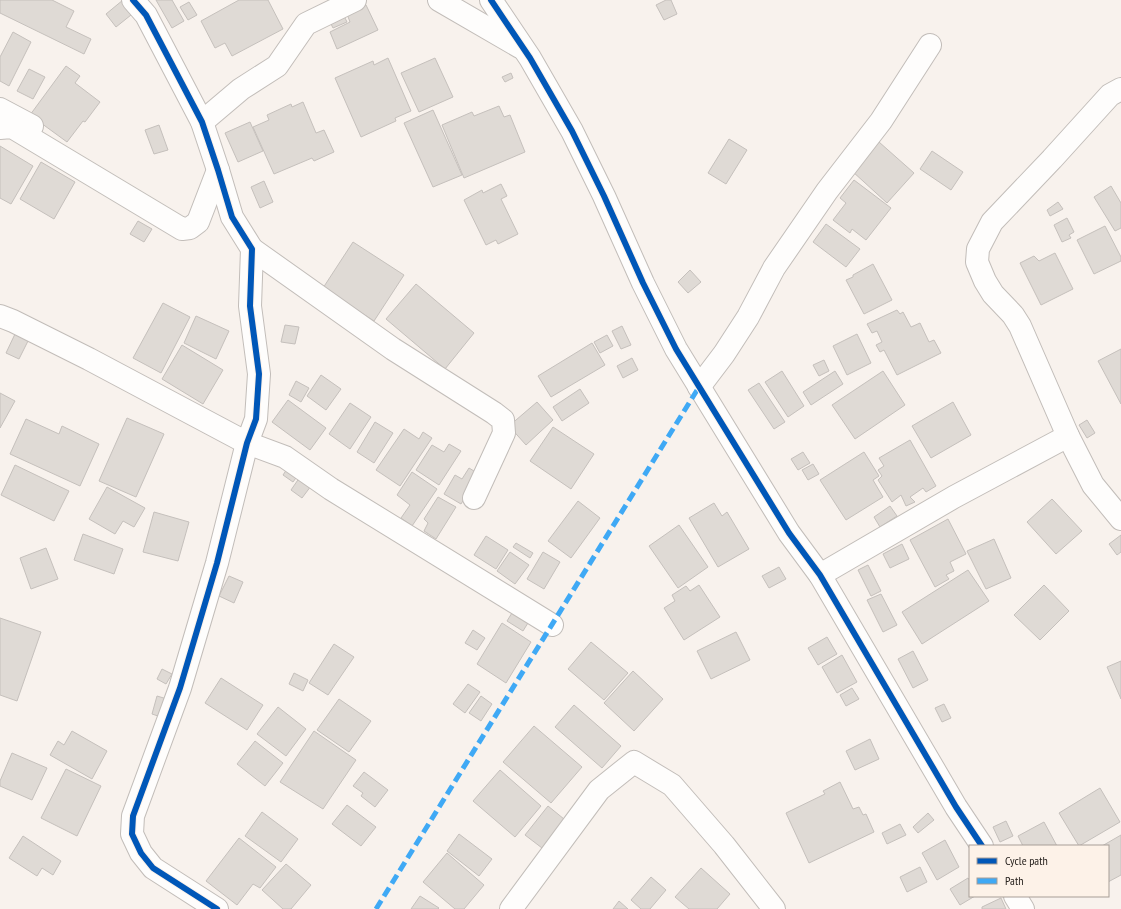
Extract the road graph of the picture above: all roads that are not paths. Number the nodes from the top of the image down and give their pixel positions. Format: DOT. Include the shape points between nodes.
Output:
graph roads {
  1 [pos="133,0"];
  2 [pos="355,0"];
  3 [pos="440,0"];
  4 [pos="491,0"];
  5 [pos="930,46"];
  6 [pos="523,49"];
  7 [pos="1121,89"];
  8 [pos="0,109"];
  9 [pos="202,122"];
  10 [pos="0,128"];
  11 [pos="218,170"];
  12 [pos="198,222"];
  13 [pos="252,249"];
  14 [pos="0,316"];
  15 [pos="699,387"];
  16 [pos="1068,436"];
  17 [pos="247,443"];
  18 [pos="474,498"];
  19 [pos="1121,519"];
  20 [pos="820,574"];
  21 [pos="552,625"];
  22 [pos="981,845"];
  23 [pos="1016,897"];
  24 [pos="217,909"];
  25 [pos="511,909"];
  26 [pos="774,909"];
  27 [pos="1023,909"];
  1 -- 9 [label="street" via="146,15"];
  2 -- 9 [label="street" via="306,24 277,66 241,89"];
  3 -- 6 [label="street"];
  4 -- 6 [label="street"];
  5 -- 15 [label="street" via="881,121 827,191 774,268 748,317"];
  6 -- 15 [label="street" via="572,131 643,284 676,349"];
  7 -- 16 [label="street" via="1110,95 992,222 978,249 977,262 985,281 1020,326"];
  8 -- 12 [label="street" via="94,159"];
  9 -- 11 [label="street"];
  10 -- 12 [label="street" via="12,128 182,229 190,228"];
  11 -- 12 [label="street"];
  11 -- 13 [label="street" via="232,217"];
  13 -- 17 [label="street" via="250,306 259,374 256,419"];
  13 -- 18 [label="street" via="393,350 503,420 504,433"];
  14 -- 17 [label="street" via="89,359"];
  15 -- 20 [label="street" via="790,533"];
  16 -- 19 [label="street" via="1093,485"];
  16 -- 20 [label="street" via="954,497"];
  17 -- 21 [label="street" via="285,457"];
  17 -- 24 [label="street" via="180,688 133,816 132,834 141,853 153,868"];
  20 -- 22 [label="street" via="956,807"];
  23 -- 27 [label="street"];
  25 -- 26 [label="street" via="599,790 634,762 672,785 724,845"];
}
